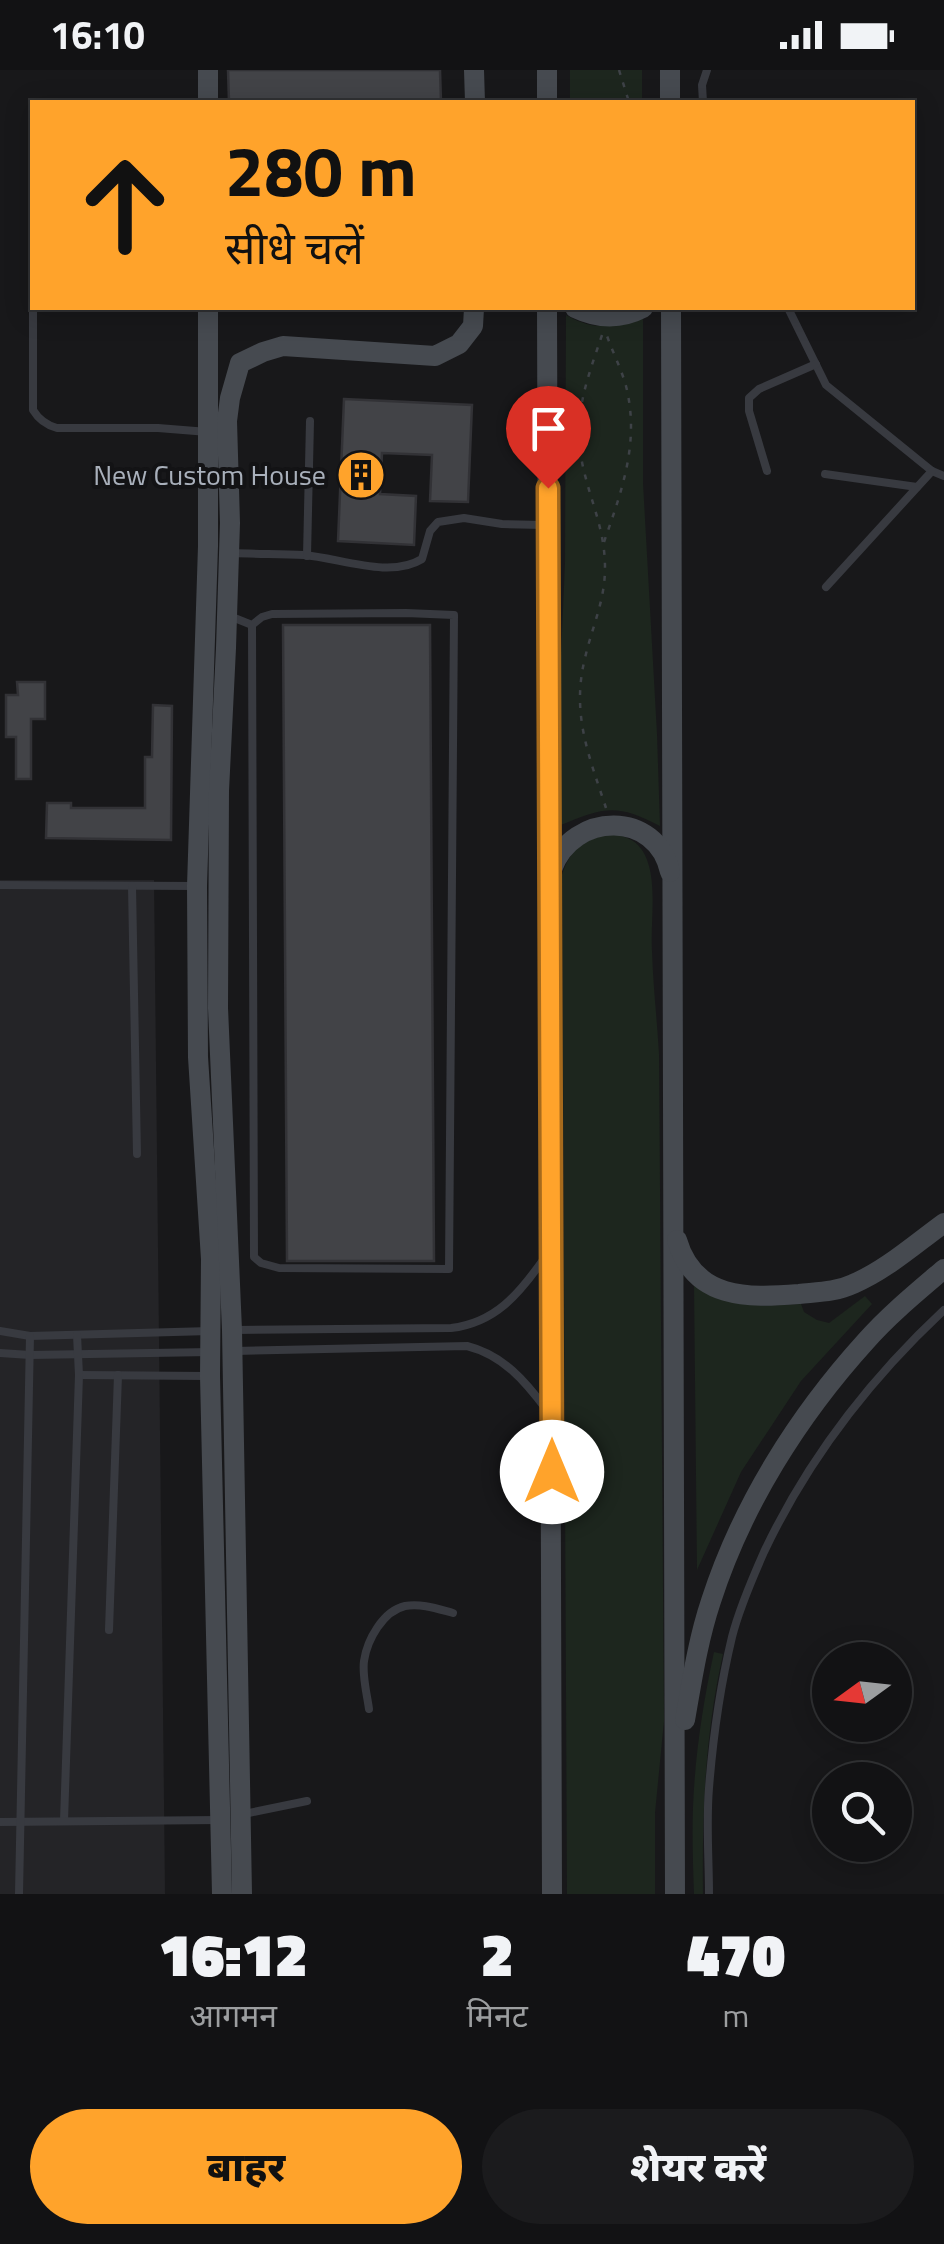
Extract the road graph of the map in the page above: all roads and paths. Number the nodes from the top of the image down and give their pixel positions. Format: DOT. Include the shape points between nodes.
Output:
graph roads {
  1 [pos="208,70"];
  2 [pos="474,70"];
  3 [pos="546,70"];
  4 [pos="619,70"];
  5 [pos="670,70"];
  6 [pos="708,70"];
  7 [pos="208,100"];
  8 [pos="474,100"];
  9 [pos="546,100"];
  10 [pos="628,100"];
  11 [pos="670,100"];
  12 [pos="702,100"];
  13 [pos="33,310"];
  14 [pos="208,310"];
  15 [pos="474,310"];
  16 [pos="547,310"];
  17 [pos="579,310"];
  18 [pos="639,310"];
  19 [pos="671,310"];
  20 [pos="789,310"];
  21 [pos="816,364"];
  22 [pos="310,421"];
  23 [pos="209,432"];
  24 [pos="767,471"];
  25 [pos="932,471"];
  26 [pos="825,474"];
  27 [pos="944,476"];
  28 [pos="917,487"];
  29 [pos="548,525"];
  30 [pos="604,543"];
  31 [pos="229,553"];
  32 [pos="307,556"];
  33 [pos="826,587"];
  34 [pos="217,614"];
  35 [pos="252,624"];
  36 [pos="607,809"];
  37 [pos="672,884"];
  38 [pos="0,885"];
  39 [pos="549,885"];
  40 [pos="132,886"];
  41 [pos="197,886"];
  42 [pos="137,1154"];
  43 [pos="944,1223"];
  44 [pos="674,1228"];
  45 [pos="551,1250"];
  46 [pos="228,1257"];
  47 [pos="254,1257"];
  48 [pos="944,1269"];
  49 [pos="944,1310"];
  50 [pos="0,1331"];
  51 [pos="78,1335"];
  52 [pos="30,1336"];
  53 [pos="222,1341"];
  54 [pos="0,1353"];
  55 [pos="78,1354"];
  56 [pos="30,1355"];
  57 [pos="79,1375"];
  58 [pos="118,1375"];
  59 [pos="210,1376"];
  60 [pos="552,1417"];
  61 [pos="453,1613"];
  62 [pos="108,1630"];
  63 [pos="369,1709"];
  64 [pos="676,1782"];
  65 [pos="307,1801"];
  66 [pos="230,1817"];
  67 [pos="64,1821"];
  68 [pos="0,1822"];
  69 [pos="19,1822"];
  70 [pos="19,1894"];
  71 [pos="222,1894"];
  72 [pos="242,1894"];
  73 [pos="552,1894"];
  74 [pos="675,1894"];
  75 [pos="709,1894"];
  1 -- 7 [label="main road"];
  2 -- 8 [label="main road"];
  3 -- 9 [label="main road"];
  4 -- 10 [label="path"];
  5 -- 11 [label="main road"];
  6 -- 12 [label="lane"];
  13 -- 23 [label="lane" via="33,410 48,426"];
  14 -- 23 [label="main road"];
  15 -- 31 [label="main road" via="473,326 460,344 435,356 283,346 240,363 227,421"];
  16 -- 29 [label="main road"];
  17 -- 18 [label="main road" via="604,317"];
  19 -- 37 [label="main road"];
  20 -- 21 [label="lane"];
  21 -- 24 [label="lane" via="749,398"];
  21 -- 25 [label="lane" via="826,385"];
  22 -- 32 [label="lane"];
  23 -- 34 [label="main road"];
  25 -- 27 [label="lane"];
  25 -- 28 [label="lane"];
  26 -- 28 [label="lane"];
  28 -- 33 [label="lane"];
  29 -- 32 [label="lane" via="438,522 422,559 407,566"];
  29 -- 39 [label="main road"];
  30 -- 30 [label="path" via="579,426 604,327 626,390 631,436 627,476"];
  30 -- 36 [label="path" via="602,604 584,658 579,710"];
  31 -- 32 [label="lane"];
  31 -- 34 [label="main road"];
  34 -- 35 [label="lane"];
  34 -- 41 [label="main road"];
  34 -- 46 [label="main road" via="218,1008"];
  35 -- 47 [label="lane"];
  35 -- 47 [label="lane" via="272,614 454,615 449,1268 279,1268"];
  37 -- 39 [label="main road" via="657,846 621,825 580,833 564,846"];
  37 -- 44 [label="main road"];
  38 -- 40 [label="lane"];
  39 -- 45 [label="main road"];
  40 -- 41 [label="lane"];
  40 -- 42 [label="lane"];
  41 -- 53 [label="main road" via="198,1057"];
  43 -- 44 [label="main road" via="849,1286 762,1297 723,1291 695,1274"];
  44 -- 64 [label="main road"];
  45 -- 53 [label="lane" via="517,1296 466,1326"];
  45 -- 60 [label="main road"];
  46 -- 47 [label="lane"];
  46 -- 53 [label="main road"];
  48 -- 64 [label="main road" via="828,1384 761,1485 711,1600"];
  49 -- 75 [label="lane" via="842,1420 784,1510 755,1572 732,1634 718,1707 708,1790"];
  50 -- 52 [label="lane"];
  51 -- 52 [label="lane"];
  51 -- 53 [label="lane"];
  51 -- 55 [label="lane"];
  52 -- 56 [label="lane"];
  53 -- 55 [label="lane"];
  53 -- 59 [label="main road"];
  53 -- 60 [label="lane" via="467,1346 515,1373"];
  53 -- 66 [label="main road"];
  54 -- 56 [label="lane"];
  55 -- 56 [label="lane"];
  55 -- 57 [label="lane"];
  56 -- 69 [label="lane"];
  57 -- 58 [label="lane"];
  57 -- 67 [label="lane"];
  58 -- 59 [label="lane"];
  58 -- 62 [label="lane"];
  59 -- 66 [label="main road"];
  60 -- 73 [label="main road"];
  61 -- 63 [label="lane" via="405,1606 382,1622 364,1659"];
  64 -- 74 [label="main road"];
  65 -- 66 [label="lane"];
  66 -- 67 [label="lane"];
  66 -- 71 [label="main road"];
  66 -- 72 [label="main road"];
  67 -- 69 [label="lane"];
  68 -- 69 [label="lane"];
  69 -- 70 [label="lane"];
}
